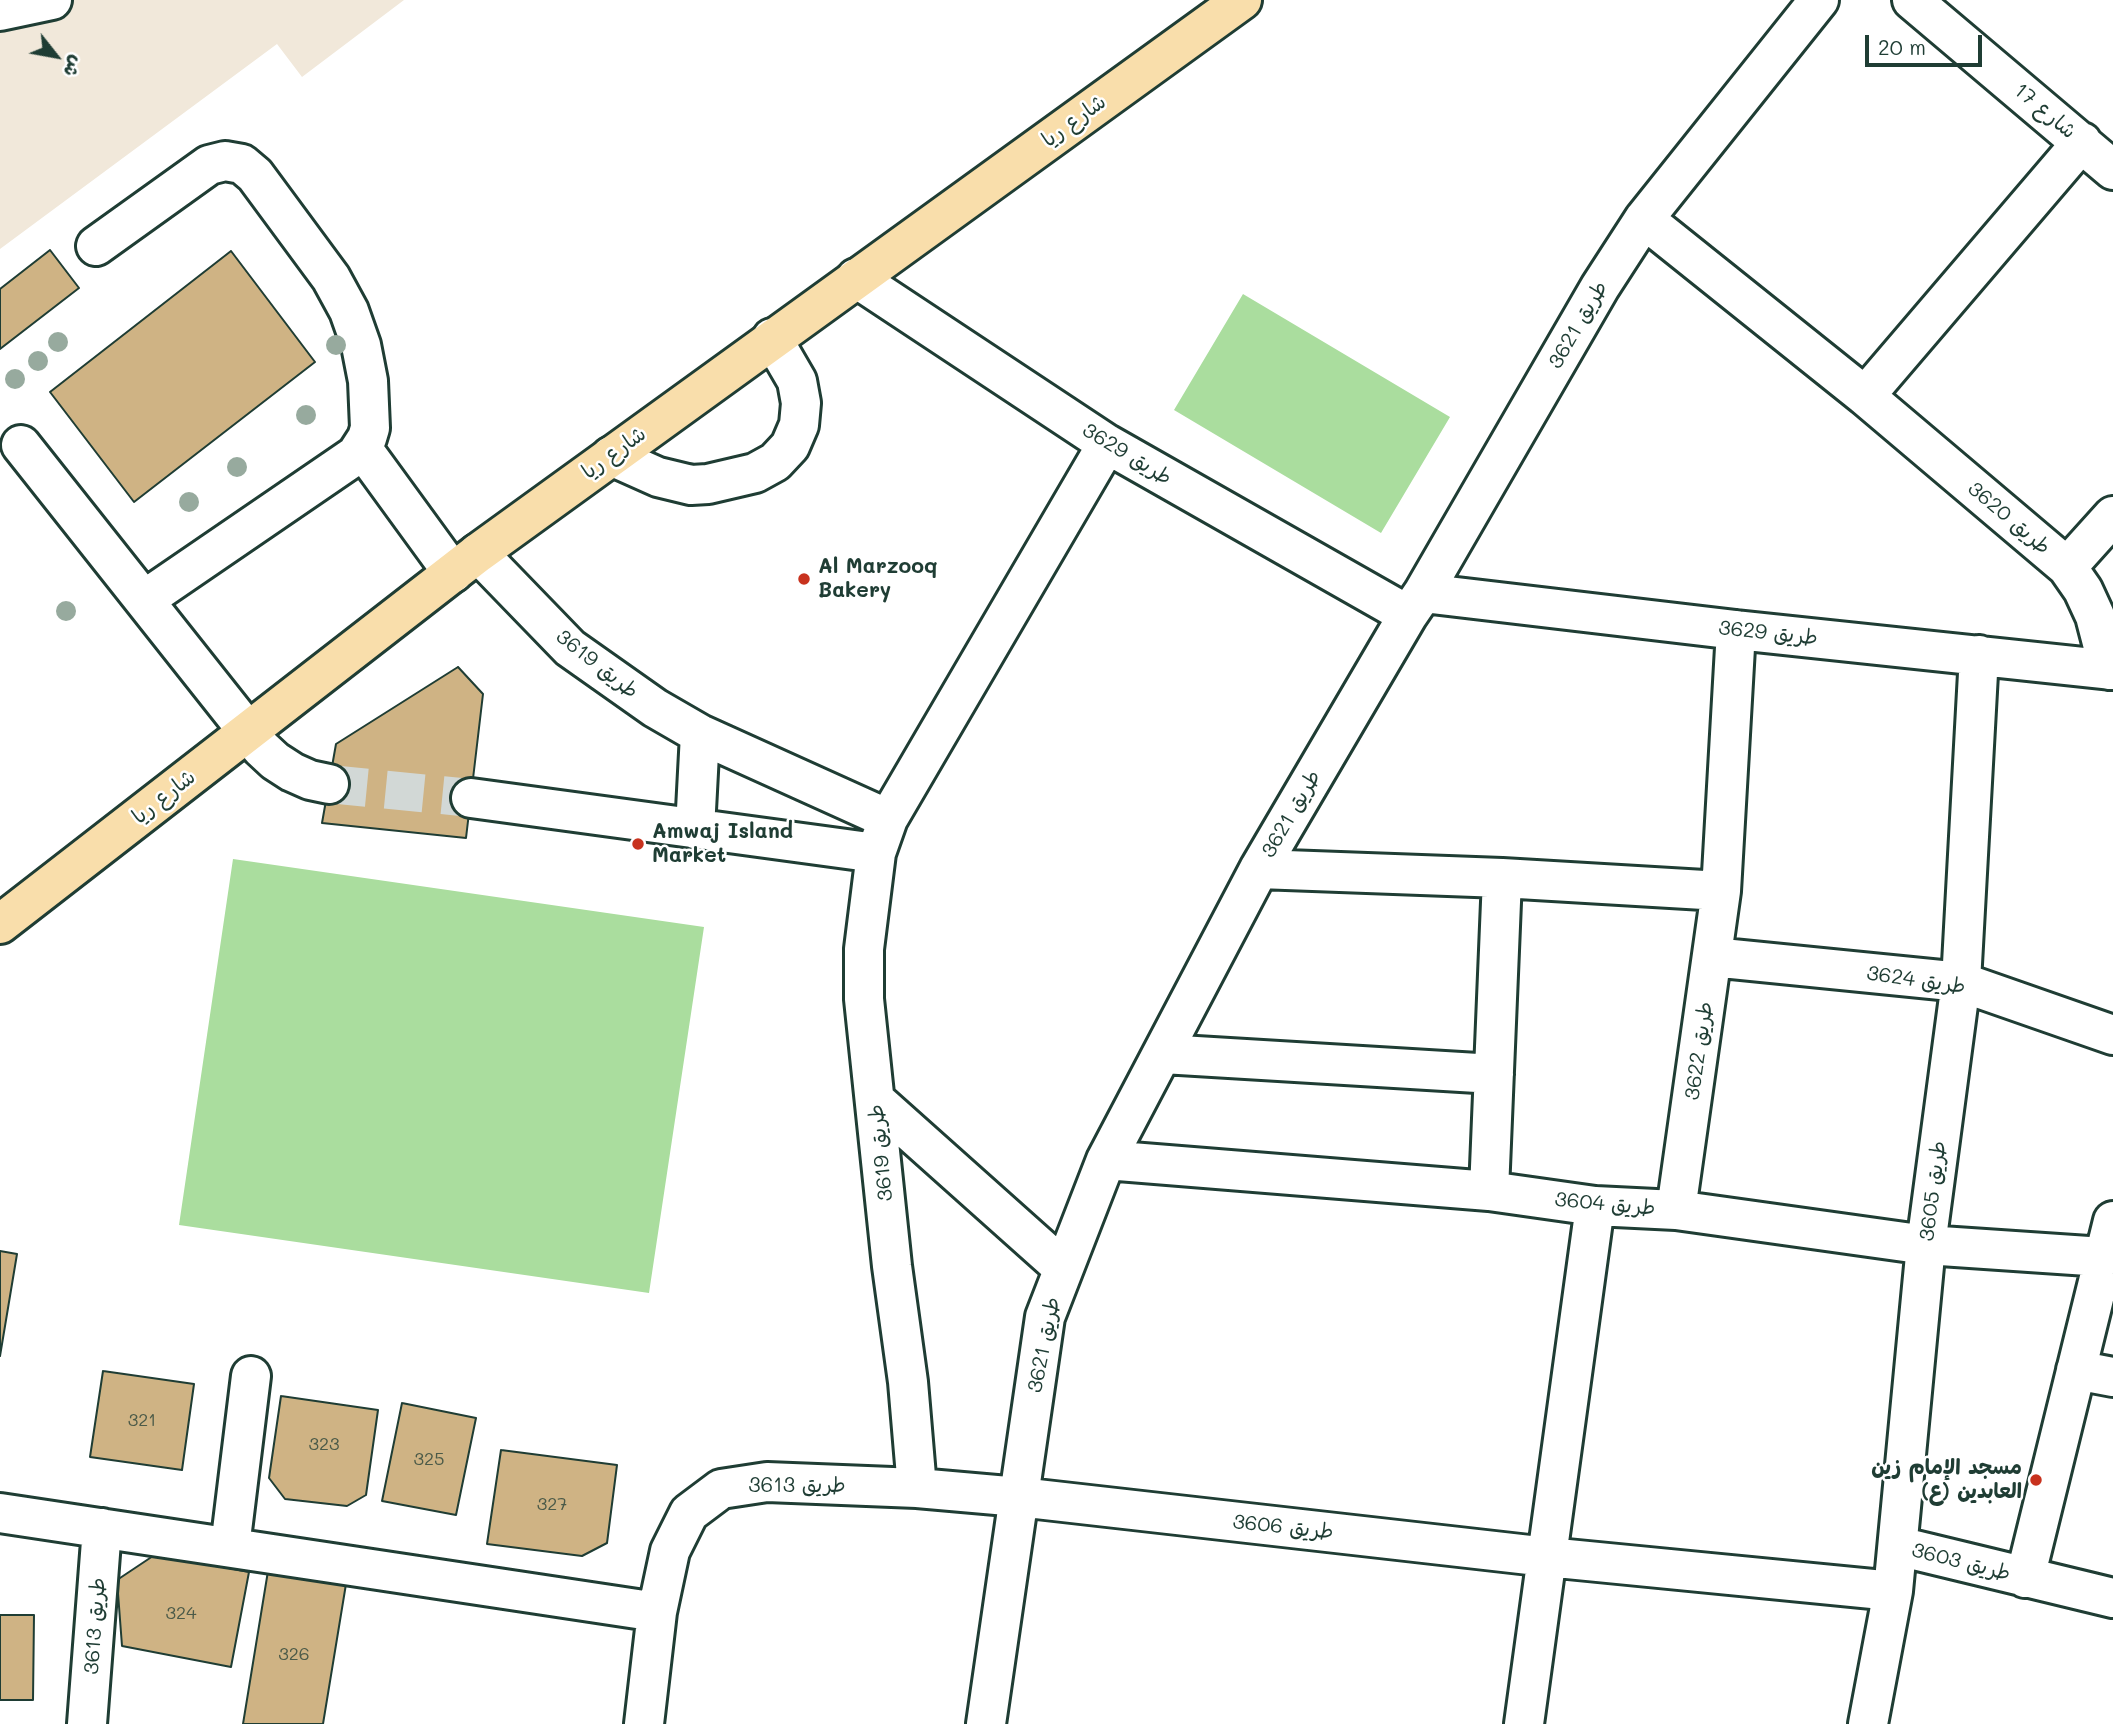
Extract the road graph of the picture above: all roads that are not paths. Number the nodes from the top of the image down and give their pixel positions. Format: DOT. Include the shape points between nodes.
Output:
graph roads {
  1 [pos="52,0"];
  2 [pos="1242,0"];
  3 [pos="1819,0"];
  4 [pos="1912,0"];
  5 [pos="0,11"];
  6 [pos="2082,142"];
  7 [pos="2113,170"];
  8 [pos="1644,219"];
  9 [pos="96,246"];
  10 [pos="856,278"];
  11 [pos="772,338"];
  12 [pos="1865,396"];
  13 [pos="1107,444"];
  14 [pos="21,445"];
  15 [pos="362,448"];
  16 [pos="611,456"];
  17 [pos="2113,516"];
  18 [pos="466,563"];
  19 [pos="2067,568"];
  20 [pos="144,600"];
  21 [pos="1415,604"];
  22 [pos="1736,630"];
  23 [pos="1979,655"];
  24 [pos="2111,670"];
  25 [pos="249,732"];
  26 [pos="699,734"];
  27 [pos="329,784"];
  28 [pos="471,798"];
  29 [pos="695,829"];
  30 [pos="882,836"];
  31 [pos="1259,869"];
  32 [pos="1502,878"];
  33 [pos="1721,891"];
  34 [pos="0,923"];
  35 [pos="1712,957"];
  36 [pos="1961,982"];
  37 [pos="2113,1035"];
  38 [pos="1163,1054"];
  39 [pos="1494,1074"];
  40 [pos="876,1101"];
  41 [pos="1107,1160"];
  42 [pos="1489,1191"];
  43 [pos="1595,1206"];
  44 [pos="1676,1210"];
  45 [pos="2113,1221"];
  46 [pos="1926,1245"];
  47 [pos="2103,1257"];
  48 [pos="1063,1268"];
  49 [pos="2076,1370"];
  50 [pos="251,1376"];
  51 [pos="2113,1377"];
  52 [pos="917,1488"];
  53 [pos="1018,1497"];
  54 [pos="0,1513"];
  55 [pos="102,1528"];
  56 [pos="1898,1546"];
  57 [pos="230,1548"];
  58 [pos="1547,1557"];
  59 [pos="2025,1578"];
  60 [pos="1893,1591"];
  61 [pos="2113,1598"];
  62 [pos="657,1612"];
  63 [pos="88,1724"];
  64 [pos="644,1724"];
  65 [pos="986,1724"];
  66 [pos="1524,1724"];
  67 [pos="1868,1724"];
  1 -- 5 [label="street"];
  2 -- 10 [label="main road, شارع ريا"];
  3 -- 8 [label="street, طريق 3621"];
  4 -- 6 [label="street, شارع 17"];
  6 -- 7 [label="street, شارع 17"];
  6 -- 12 [label="street"];
  8 -- 12 [label="street, طريق 3620"];
  8 -- 21 [label="street, طريق 3621"];
  9 -- 15 [label="street" via="209,165 225,160 249,169 331,278 349,311 361,345 369,393 370,428"];
  10 -- 11 [label="main road, شارع ريا"];
  10 -- 13 [label="street, طريق 3629"];
  11 -- 16 [label="main road, شارع ريا"];
  11 -- 16 [label="street" via="797,381 802,403 790,446 775,462 755,473 691,485 658,477"];
  12 -- 19 [label="street, طريق 3620"];
  13 -- 21 [label="street, طريق 3629"];
  13 -- 30 [label="street, طريق 3619"];
  14 -- 20 [label="street"];
  15 -- 18 [label="street, طريق 3619"];
  15 -- 20 [label="street"];
  16 -- 18 [label="main road, شارع ريا"];
  17 -- 19 [label="street"];
  18 -- 25 [label="main road, شارع ريا"];
  18 -- 26 [label="street, طريق 3619" via="570,648"];
  19 -- 24 [label="street, طريق 3620" via="2095,616"];
  20 -- 25 [label="street"];
  21 -- 22 [label="street, طريق 3629"];
  21 -- 31 [label="street, طريق 3621"];
  22 -- 23 [label="street, طريق 3629"];
  22 -- 33 [label="street, طريق 3622"];
  23 -- 24 [label="street, طريق 3629"];
  23 -- 36 [label="street, طريق 3605"];
  25 -- 27 [label="street" via="275,761 310,780"];
  25 -- 34 [label="main road, شارع ريا"];
  26 -- 29 [label="street"];
  26 -- 30 [label="street, طريق 3619"];
  28 -- 29 [label="street"];
  29 -- 30 [label="street"];
  30 -- 40 [label="street, طريق 3619" via="864,949 864,999"];
  31 -- 32 [label="street"];
  31 -- 38 [label="street, طريق 3621"];
  32 -- 33 [label="street"];
  32 -- 39 [label="street"];
  33 -- 35 [label="street, طريق 3622"];
  35 -- 36 [label="street, طريق 3624"];
  35 -- 44 [label="street, طريق 3622"];
  36 -- 37 [label="street, طريق 3624"];
  36 -- 46 [label="street, طريق 3605"];
  38 -- 39 [label="street"];
  38 -- 41 [label="street, طريق 3621"];
  39 -- 42 [label="street"];
  40 -- 48 [label="street"];
  40 -- 52 [label="street, طريق 3619"];
  41 -- 42 [label="street, طريق 3604"];
  41 -- 48 [label="street, طريق 3621"];
  42 -- 43 [label="street, طريق 3604"];
  43 -- 44 [label="street, طريق 3604"];
  43 -- 58 [label="street"];
  44 -- 46 [label="street, طريق 3604"];
  45 -- 47 [label="street, طريق 3603"];
  46 -- 47 [label="street, طريق 3604"];
  46 -- 56 [label="street, طريق 3605"];
  47 -- 49 [label="street, طريق 3603"];
  48 -- 53 [label="street, طريق 3621" via="1045,1317"];
  49 -- 51 [label="street"];
  49 -- 59 [label="street, طريق 3603"];
  50 -- 57 [label="street"];
  52 -- 53 [label="street, طريق 3613"];
  52 -- 62 [label="street, طريق 3613" via="767,1482 721,1489 690,1513 670,1551"];
  53 -- 58 [label="street, طريق 3606"];
  53 -- 65 [label="street, طريق 3621"];
  54 -- 55 [label="street"];
  55 -- 57 [label="street"];
  55 -- 63 [label="street, طريق 3613"];
  56 -- 59 [label="street, طريق 3603"];
  56 -- 60 [label="street, طريق 3605"];
  57 -- 62 [label="street"];
  58 -- 60 [label="street, طريق 3606"];
  58 -- 66 [label="street"];
  59 -- 61 [label="street, طريق 3603"];
  60 -- 67 [label="street, طريق 3605"];
  62 -- 64 [label="street, طريق 3613"];
}
